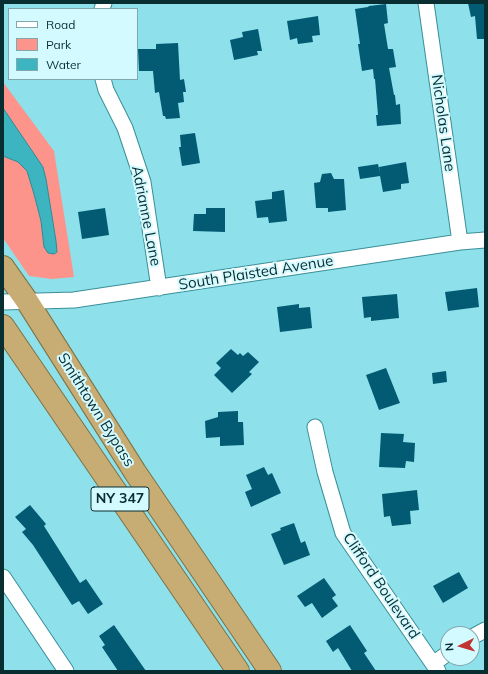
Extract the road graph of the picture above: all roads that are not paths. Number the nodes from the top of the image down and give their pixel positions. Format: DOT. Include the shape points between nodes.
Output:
graph roads {
  1 [pos="426,3"];
  2 [pos="103,80"];
  3 [pos="485,240"];
  4 [pos="460,242"];
  5 [pos="3,267"];
  6 [pos="159,288"];
  7 [pos="28,301"];
  8 [pos="3,302"];
  9 [pos="3,326"];
  10 [pos="315,427"];
  11 [pos="3,577"];
  12 [pos="435,667"];
  13 [pos="66,671"];
  14 [pos="238,671"];
  15 [pos="270,671"];
  1 -- 4 [label="street, Nicholas Lane"];
  2 -- 6 [label="street, Adrianne Lane" via="125,128 142,182"];
  3 -- 4 [label="street, South Plaisted Avenue"];
  4 -- 6 [label="street, South Plaisted Avenue"];
  5 -- 7 [label="highway, Smithtown Bypass / NY 347"];
  6 -- 7 [label="street, South Plaisted Avenue" via="74,300"];
  7 -- 8 [label="street, South Plaisted Avenue"];
  7 -- 15 [label="highway, Smithtown Bypass / NY 347" via="135,472"];
  9 -- 14 [label="highway, Smithtown Bypass / NY 347"];
  10 -- 12 [label="street, Clifford Boulevard" via="343,533"];
  11 -- 13 [label="street"];
}
